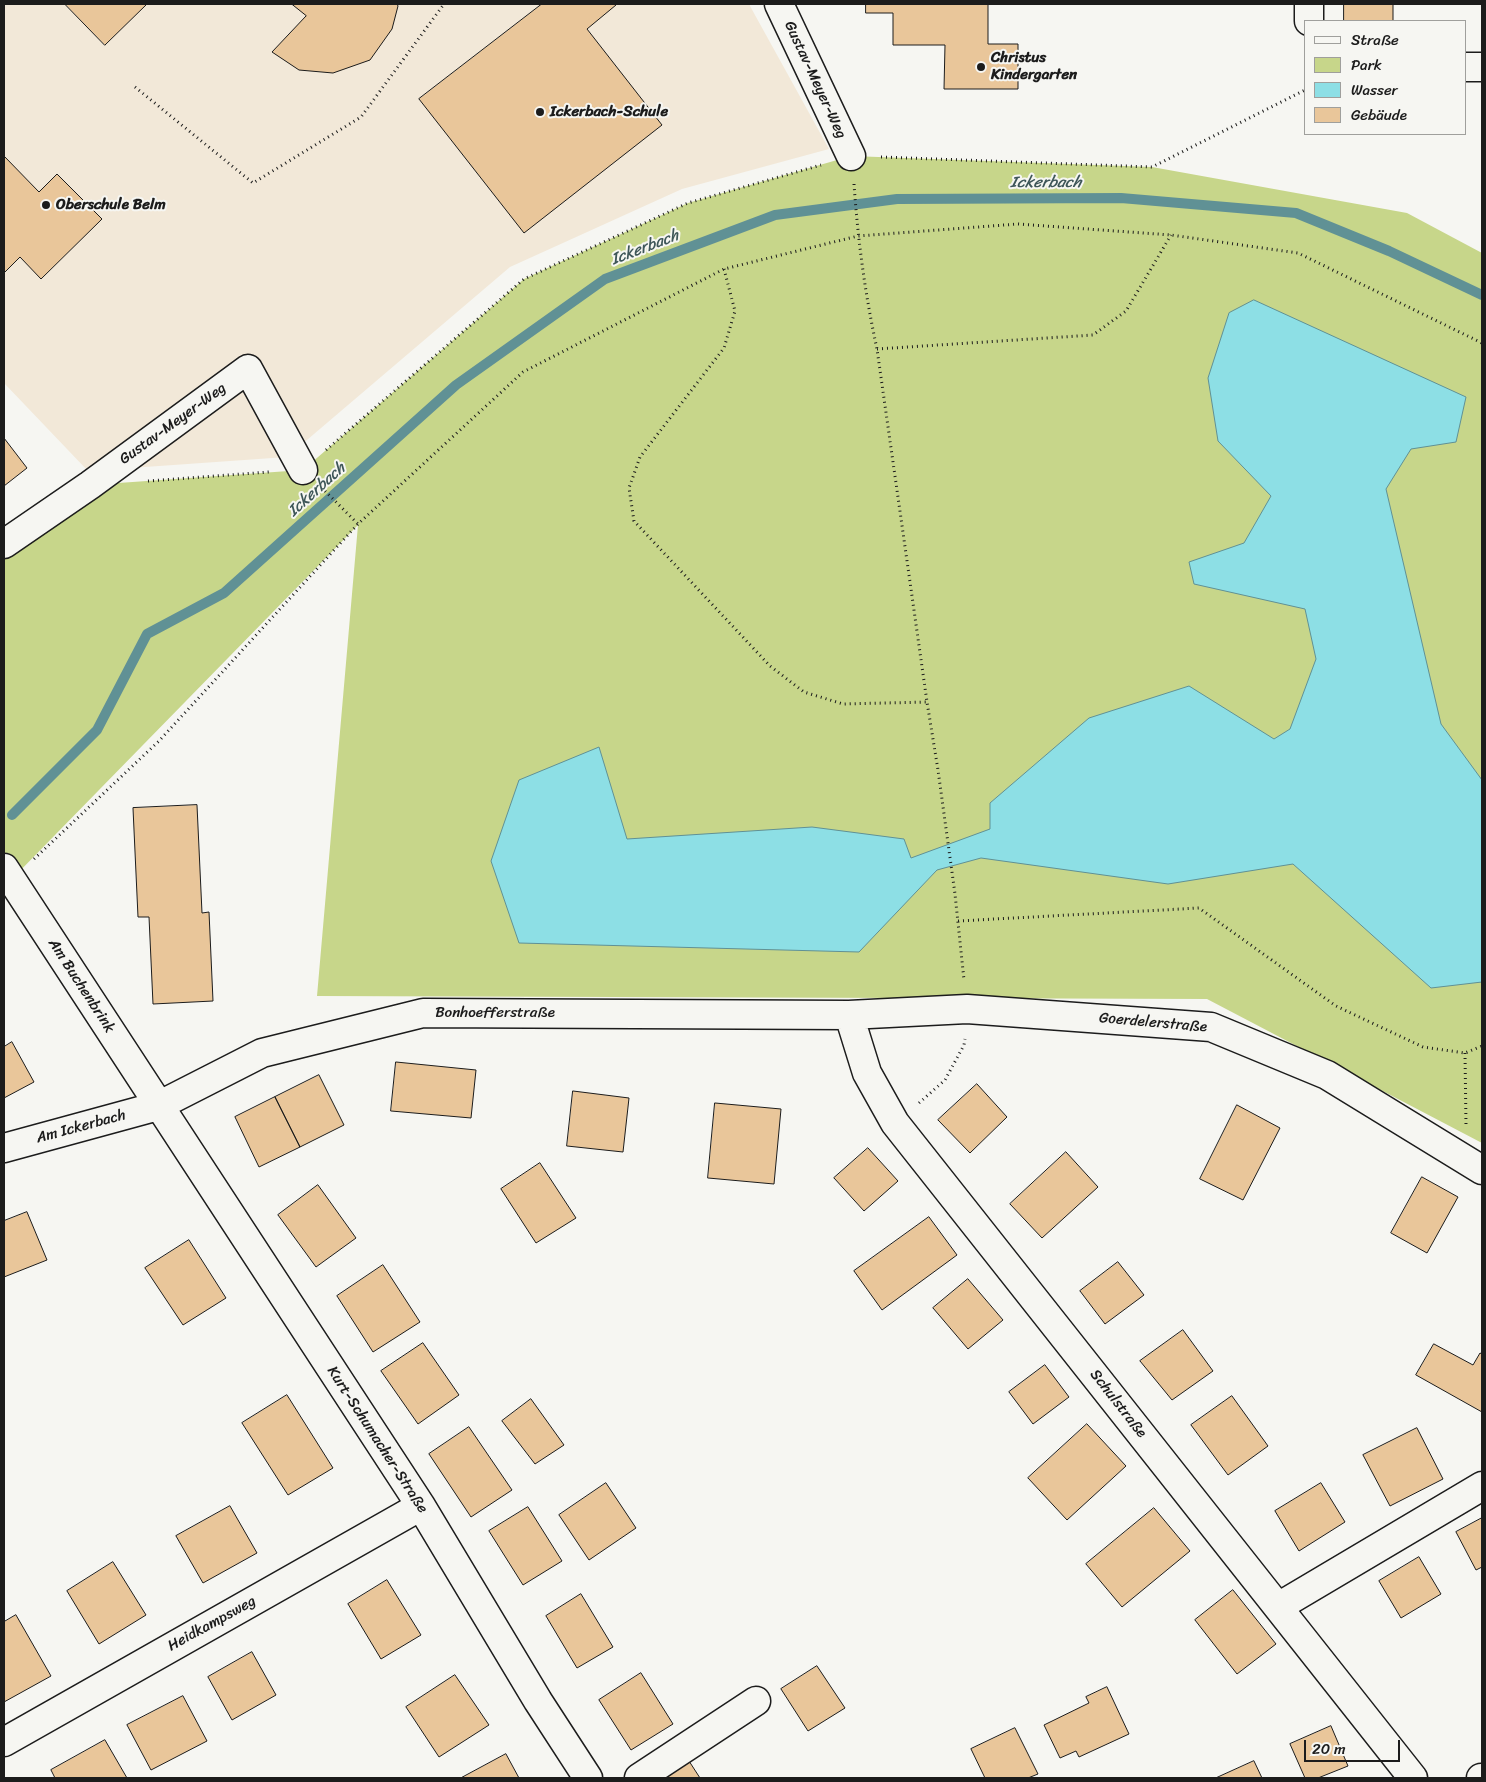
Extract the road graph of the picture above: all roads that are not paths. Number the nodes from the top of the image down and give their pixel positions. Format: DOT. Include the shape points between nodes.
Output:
graph roads {
  1 [pos="779,4"];
  2 [pos="1309,4"];
  3 [pos="1309,20"];
  4 [pos="1466,67"];
  5 [pos="1482,67"];
  6 [pos="852,156"];
  7 [pos="303,470"];
  8 [pos="4,544"];
  9 [pos="8,873"];
  10 [pos="849,1015"];
  11 [pos="158,1106"];
  12 [pos="4,1148"];
  13 [pos="1474,1165"];
  14 [pos="1482,1486"];
  15 [pos="421,1506"];
  16 [pos="1278,1608"];
  17 [pos="756,1701"];
  18 [pos="4,1742"];
  19 [pos="588,1778"];
  20 [pos="639,1778"];
  21 [pos="1413,1778"];
  1 -- 6 [label="street, Gustav-Meyer-Weg"];
  2 -- 3 [label="street"];
  4 -- 5 [label="street"];
  7 -- 8 [label="street, Gustav-Meyer-Weg" via="248,369"];
  9 -- 11 [label="street, Am Buchenbrink"];
  10 -- 11 [label="street, Bonhoefferstraße" via="423,1013 262,1053"];
  10 -- 13 [label="street, Goerdelerstraße" via="967,1009 1211,1027 1327,1075"];
  10 -- 16 [label="street, Schulstraße" via="867,1073 895,1123"];
  11 -- 12 [label="street, Am Ickerbach"];
  11 -- 15 [label="street, Kurt-Schumacher-Straße"];
  14 -- 16 [label="street"];
  15 -- 18 [label="street, Heidkampsweg"];
  15 -- 19 [label="street, Kurt-Schumacher-Straße"];
  16 -- 21 [label="street, Schulstraße"];
  17 -- 20 [label="street"];
}
